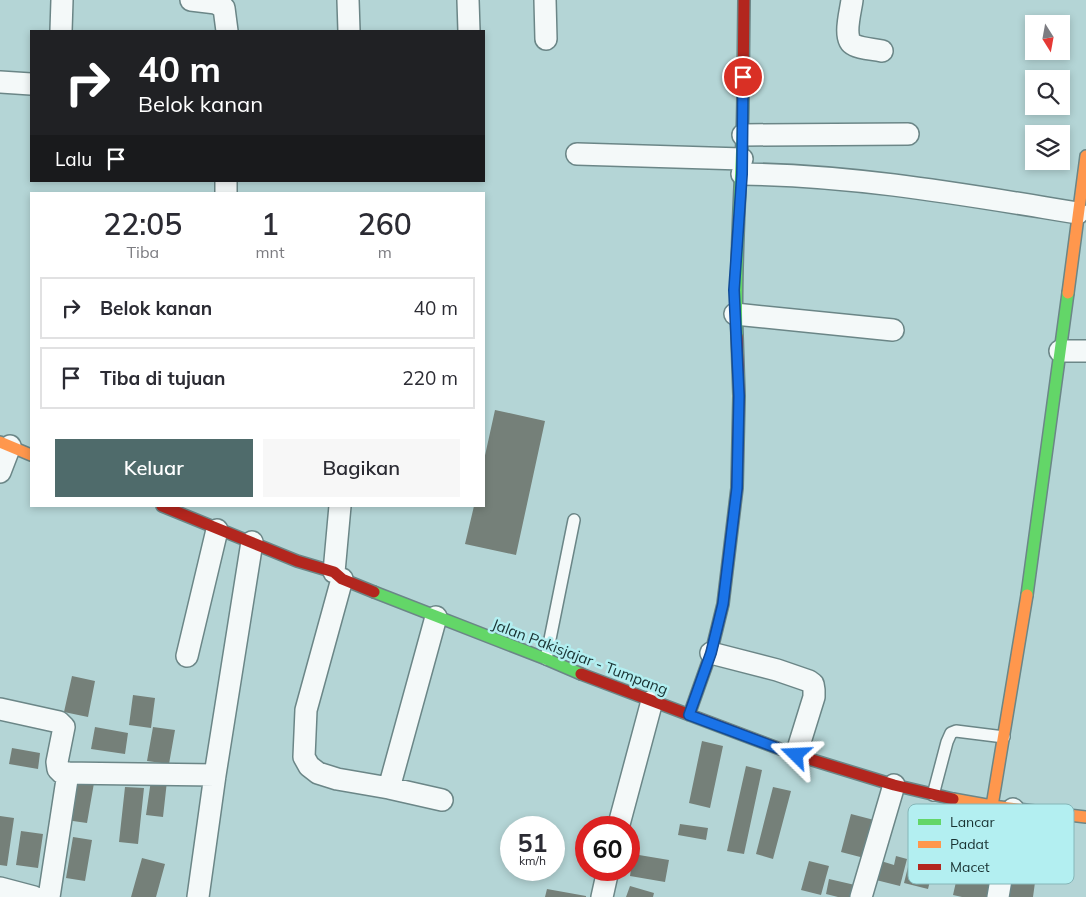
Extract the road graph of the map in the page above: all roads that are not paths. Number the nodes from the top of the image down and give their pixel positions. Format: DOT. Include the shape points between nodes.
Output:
graph roads {
  1 [pos="62,0"];
  2 [pos="191,0"];
  3 [pos="348,0"];
  4 [pos="468,0"];
  5 [pos="545,0"];
  6 [pos="744,0"];
  7 [pos="852,0"];
  8 [pos="224,4"];
  9 [pos="61,30"];
  10 [pos="227,30"];
  11 [pos="348,30"];
  12 [pos="469,30"];
  13 [pos="546,39"];
  14 [pos="882,51"];
  15 [pos="0,82"];
  16 [pos="30,84"];
  17 [pos="908,134"];
  18 [pos="743,135"];
  19 [pos="577,154"];
  20 [pos="1086,156"];
  21 [pos="742,167"];
  22 [pos="1078,213"];
  23 [pos="735,314"];
  24 [pos="893,330"];
  25 [pos="1060,351"];
  26 [pos="1086,351"];
  27 [pos="5,444"];
  28 [pos="30,454"];
  29 [pos="0,472"];
  30 [pos="164,507"];
  31 [pos="340,507"];
  32 [pos="574,520"];
  33 [pos="217,530"];
  34 [pos="252,542"];
  35 [pos="338,576"];
  36 [pos="436,617"];
  37 [pos="711,653"];
  38 [pos="187,656"];
  39 [pos="546,660"];
  40 [pos="652,701"];
  41 [pos="0,709"];
  42 [pos="689,715"];
  43 [pos="1004,737"];
  44 [pos="796,755"];
  45 [pos="68,773"];
  46 [pos="215,775"];
  47 [pos="894,785"];
  48 [pos="389,788"];
  49 [pos="933,795"];
  50 [pos="442,800"];
  51 [pos="981,804"];
  52 [pos="992,804"];
  53 [pos="621,816"];
  54 [pos="606,881"];
  55 [pos="1000,884"];
  56 [pos="0,888"];
  57 [pos="34,897"];
  58 [pos="49,897"];
  59 [pos="198,897"];
  60 [pos="602,897"];
  61 [pos="861,897"];
  62 [pos="998,897"];
  1 -- 9 [label="street"];
  2 -- 8 [label="street"];
  3 -- 11 [label="street"];
  4 -- 12 [label="street"];
  5 -- 13 [label="street"];
  6 -- 18 [label="street"];
  7 -- 14 [label="street" via="849,40 853,45"];
  8 -- 10 [label="street"];
  15 -- 16 [label="street"];
  17 -- 18 [label="street"];
  18 -- 21 [label="street"];
  19 -- 21 [label="street"];
  20 -- 22 [label="street"];
  21 -- 22 [label="street" via="948,192"];
  21 -- 23 [label="street"];
  22 -- 25 [label="street"];
  23 -- 24 [label="street"];
  23 -- 37 [label="street" via="739,396 737,488 726,585"];
  25 -- 26 [label="street"];
  25 -- 43 [label="street"];
  27 -- 28 [label="street"];
  27 -- 29 [label="street"];
  30 -- 33 [label="street, Jalan Pakisjajar - Tumpang"];
  31 -- 35 [label="street"];
  32 -- 39 [label="lane"];
  33 -- 34 [label="street, Jalan Pakisjajar - Tumpang"];
  33 -- 38 [label="street"];
  34 -- 35 [label="street, Jalan Pakisjajar - Tumpang"];
  34 -- 46 [label="street"];
  35 -- 36 [label="street, Jalan Pakisjajar - Tumpang"];
  35 -- 48 [label="street" via="306,710 304,757 318,773 337,780"];
  36 -- 39 [label="street, Jalan Pakisjajar - Tumpang"];
  36 -- 48 [label="street"];
  37 -- 42 [label="street"];
  37 -- 44 [label="street" via="777,670 813,684 814,697"];
  39 -- 40 [label="street, Jalan Pakisjajar - Tumpang"];
  40 -- 42 [label="street, Jalan Pakisjajar - Tumpang"];
  40 -- 53 [label="street"];
  41 -- 45 [label="street" via="59,722 64,732 58,769"];
  42 -- 44 [label="street, Jalan Pakisjajar - Tumpang"];
  43 -- 49 [label="lane" via="951,733"];
  43 -- 52 [label="street"];
  44 -- 47 [label="street, Jalan Pakisjajar - Tumpang"];
  45 -- 46 [label="street"];
  45 -- 58 [label="street"];
  46 -- 59 [label="street"];
  47 -- 49 [label="street, Jalan Pakisjajar - Tumpang"];
  47 -- 61 [label="street"];
  48 -- 50 [label="street"];
  49 -- 51 [label="street, Jalan Pakisjajar - Tumpang"];
  54 -- 60 [label="street"];
  55 -- 62 [label="street"];
  56 -- 57 [label="street"];
}
